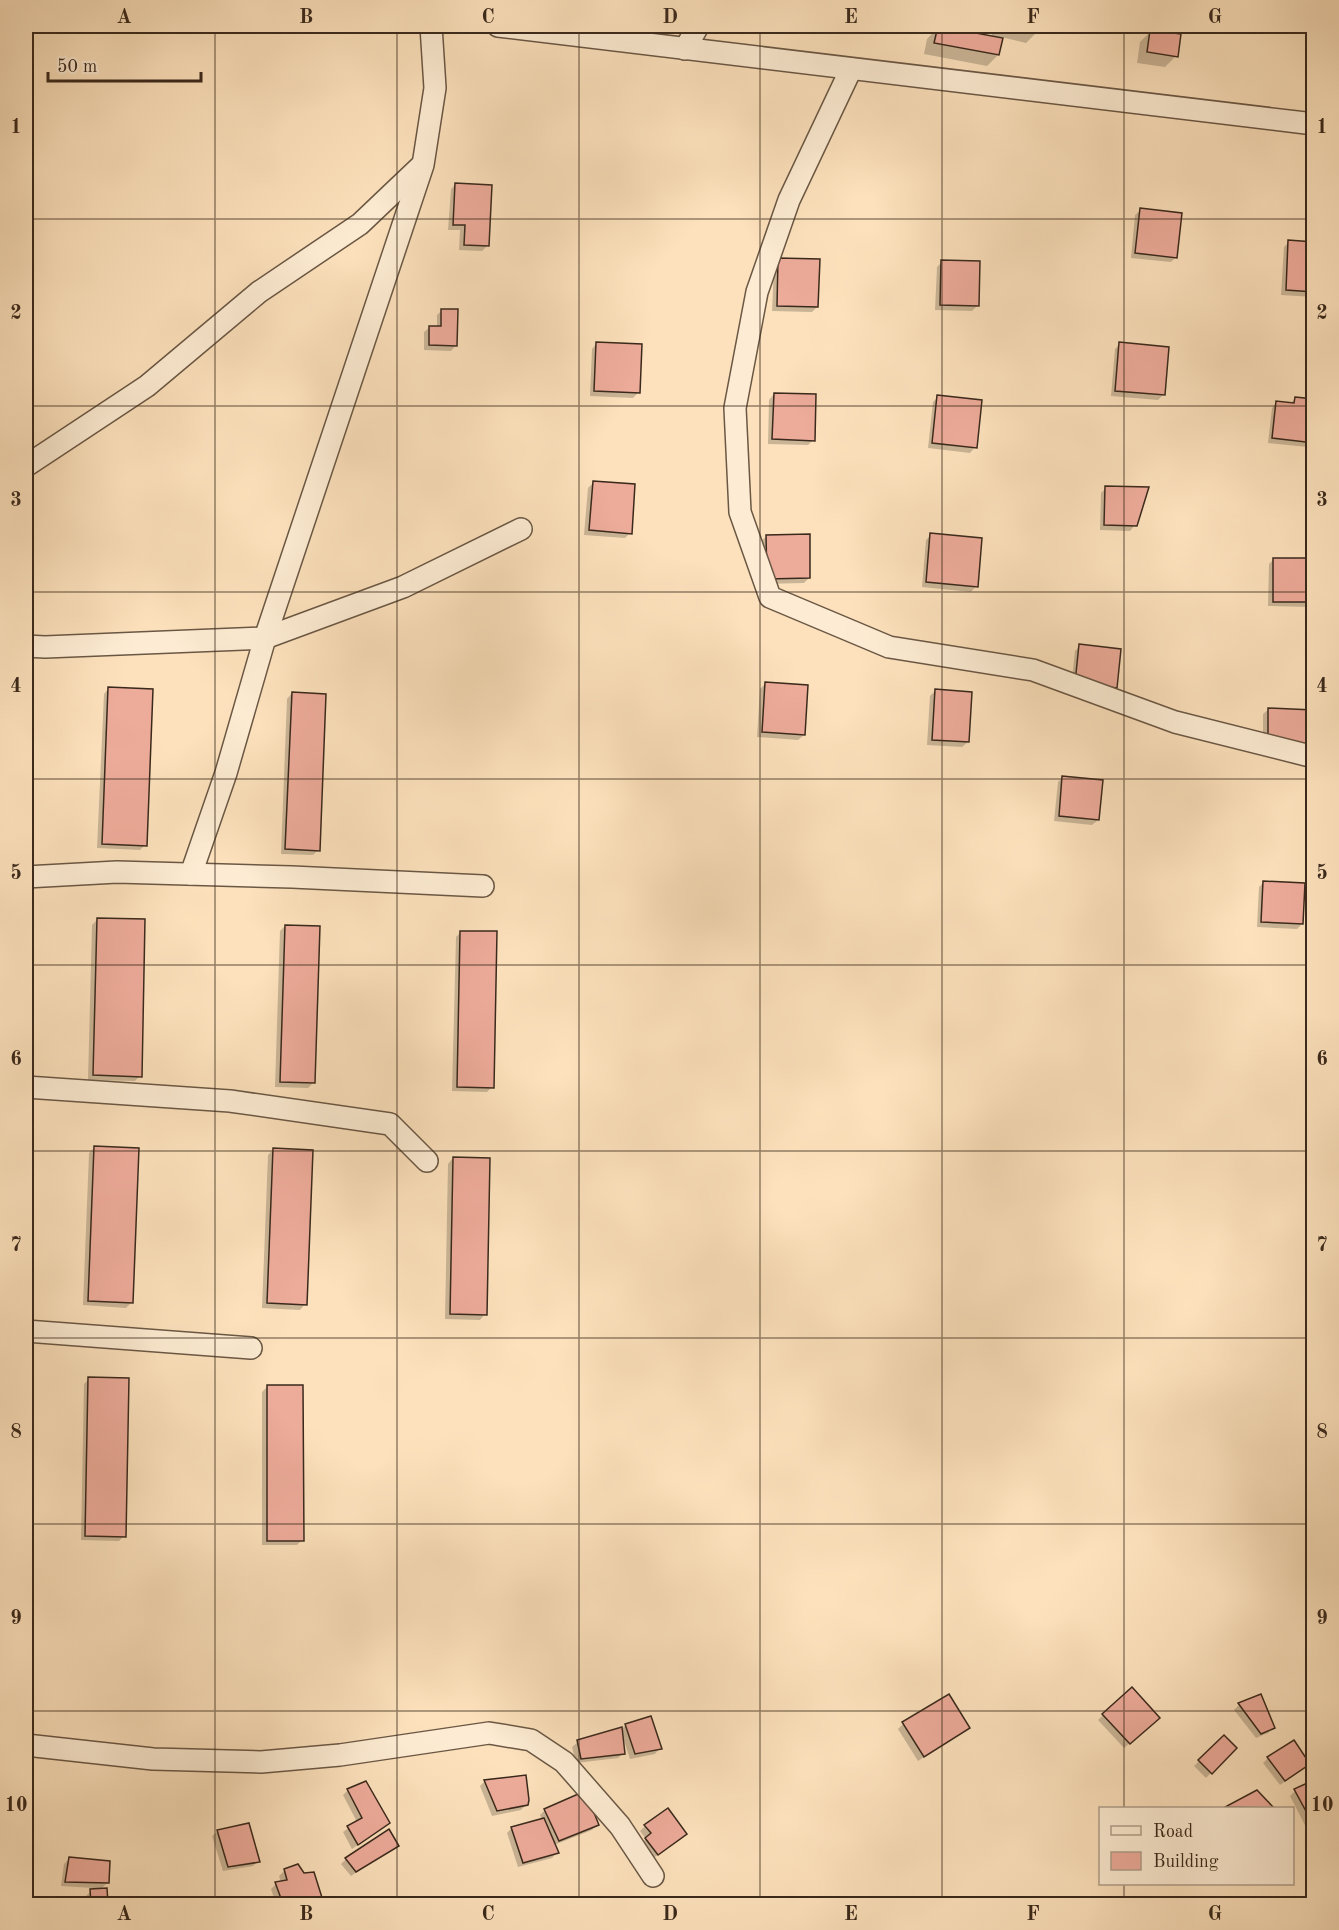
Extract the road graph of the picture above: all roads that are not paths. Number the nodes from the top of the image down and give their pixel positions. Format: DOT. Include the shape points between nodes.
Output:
graph roads {
  1 [pos="431,26"];
  2 [pos="498,26"];
  3 [pos="698,26"];
  4 [pos="685,49"];
  5 [pos="851,69"];
  6 [pos="1314,123"];
  7 [pos="423,165"];
  8 [pos="26,466"];
  9 [pos="521,529"];
  10 [pos="266,638"];
  11 [pos="26,646"];
  12 [pos="1314,757"];
  13 [pos="191,874"];
  14 [pos="26,877"];
  15 [pos="483,886"];
  16 [pos="26,1087"];
  17 [pos="427,1161"];
  18 [pos="26,1331"];
  19 [pos="251,1348"];
  20 [pos="26,1745"];
  21 [pos="653,1876"];
  1 -- 7 [label="street" via="435,88"];
  2 -- 4 [label="street"];
  3 -- 4 [label="street"];
  4 -- 5 [label="street"];
  5 -- 6 [label="street"];
  5 -- 12 [label="street" via="789,200 757,292 735,408 740,512 770,597 889,647 1033,670 1174,722"];
  7 -- 8 [label="street" via="360,224 259,292 147,386"];
  7 -- 10 [label="street"];
  9 -- 10 [label="street" via="403,587"];
  10 -- 11 [label="street"];
  10 -- 13 [label="street"];
  13 -- 14 [label="street" via="117,872"];
  13 -- 15 [label="street"];
  16 -- 17 [label="street" via="230,1101 390,1124"];
  18 -- 19 [label="street"];
  20 -- 21 [label="street" via="153,1759 261,1762 340,1755 489,1733 531,1740 564,1762 620,1826"];
}
